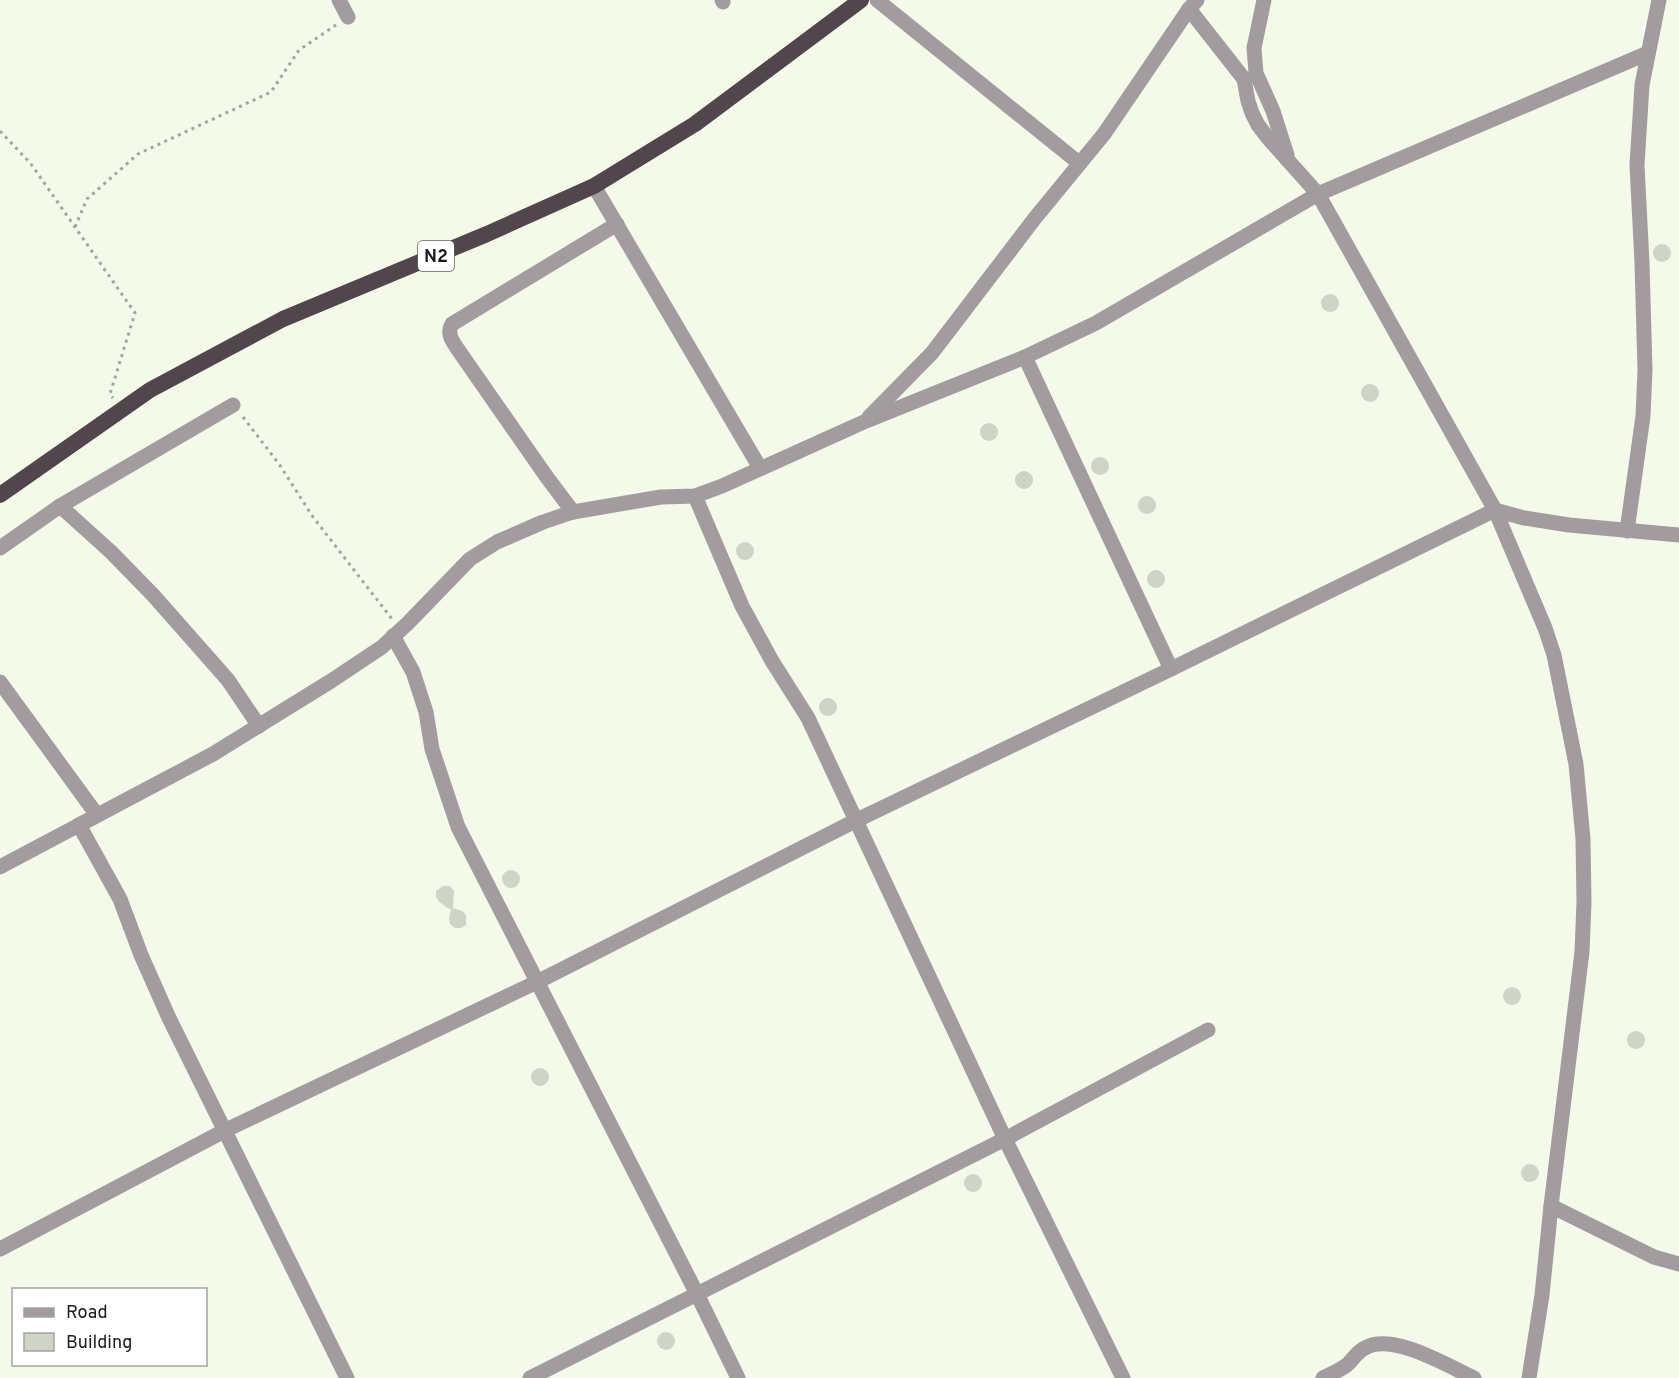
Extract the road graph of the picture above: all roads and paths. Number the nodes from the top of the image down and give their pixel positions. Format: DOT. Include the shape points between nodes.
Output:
graph roads {
  1 [pos="339,0"];
  2 [pos="861,0"];
  3 [pos="877,0"];
  4 [pos="1264,0"];
  5 [pos="1659,0"];
  6 [pos="1193,4"];
  7 [pos="348,17"];
  8 [pos="1648,53"];
  9 [pos="1250,76"];
  10 [pos="0,131"];
  11 [pos="1079,163"];
  12 [pos="594,186"];
  13 [pos="1318,194"];
  14 [pos="617,224"];
  15 [pos="75,227"];
  16 [pos="1025,357"];
  17 [pos="233,405"];
  18 [pos="120,411"];
  19 [pos="866,421"];
  20 [pos="760,468"];
  21 [pos="0,495"];
  22 [pos="695,496"];
  23 [pos="60,506"];
  24 [pos="1495,510"];
  25 [pos="573,512"];
  26 [pos="1627,531"];
  27 [pos="1679,535"];
  28 [pos="0,548"];
  29 [pos="397,633"];
  30 [pos="1171,669"];
  31 [pos="0,682"];
  32 [pos="259,726"];
  33 [pos="97,815"];
  34 [pos="855,821"];
  35 [pos="78,825"];
  36 [pos="0,867"];
  37 [pos="537,982"];
  38 [pos="1208,1030"];
  39 [pos="226,1130"];
  40 [pos="1005,1139"];
  41 [pos="1551,1206"];
  42 [pos="0,1249"];
  43 [pos="1679,1264"];
  44 [pos="697,1294"];
  45 [pos="347,1378"];
  46 [pos="530,1378"];
  47 [pos="738,1378"];
  48 [pos="1123,1378"];
  49 [pos="1323,1378"];
  50 [pos="1474,1378"];
  51 [pos="1529,1378"];
  1 -- 7 [label="street"];
  2 -- 12 [label="highway, N2" via="695,124"];
  3 -- 11 [label="street"];
  4 -- 9 [label="street"];
  5 -- 8 [label="street"];
  6 -- 9 [label="street"];
  6 -- 11 [label="street" via="1104,134"];
  7 -- 15 [label="path" via="299,50 271,92 138,154 87,199"];
  8 -- 13 [label="street"];
  8 -- 26 [label="street" via="1637,165 1645,370 1643,416"];
  9 -- 13 [label="street" via="1273,111 1288,160"];
  10 -- 15 [label="path" via="31,164"];
  11 -- 19 [label="street" via="932,353"];
  12 -- 14 [label="street"];
  12 -- 18 [label="highway, N2" via="283,319 150,390"];
  13 -- 16 [label="street" via="1096,322"];
  13 -- 24 [label="street"];
  14 -- 20 [label="street"];
  14 -- 25 [label="street" via="452,324 449,330 459,351"];
  15 -- 18 [label="path" via="135,313 110,393"];
  16 -- 19 [label="street"];
  16 -- 30 [label="street"];
  17 -- 23 [label="street"];
  17 -- 29 [label="path"];
  18 -- 21 [label="highway, N2"];
  19 -- 20 [label="street"];
  20 -- 22 [label="street"];
  22 -- 25 [label="street" via="661,497"];
  22 -- 34 [label="street" via="742,606 808,718"];
  23 -- 28 [label="street"];
  23 -- 32 [label="street" via="153,595 228,680"];
  24 -- 26 [label="street" via="1524,518"];
  24 -- 30 [label="street"];
  24 -- 41 [label="street" via="1554,655 1576,764 1583,839 1582,952"];
  25 -- 29 [label="street" via="497,542 470,559"];
  26 -- 27 [label="street"];
  29 -- 32 [label="street"];
  29 -- 37 [label="street" via="426,712 432,749 458,827"];
  30 -- 34 [label="street"];
  31 -- 33 [label="street"];
  32 -- 33 [label="street"];
  33 -- 35 [label="street"];
  34 -- 37 [label="street"];
  34 -- 40 [label="street"];
  35 -- 36 [label="street"];
  35 -- 39 [label="street" via="120,898 164,1007"];
  37 -- 39 [label="street"];
  37 -- 44 [label="street"];
  38 -- 40 [label="street"];
  39 -- 42 [label="street"];
  39 -- 45 [label="street"];
  40 -- 44 [label="street"];
  40 -- 48 [label="street"];
  41 -- 43 [label="street" via="1654,1257"];
  41 -- 51 [label="street"];
  44 -- 46 [label="street"];
  44 -- 47 [label="street"];
  49 -- 50 [label="street" via="1346,1366 1364,1348 1379,1344 1407,1347"];
}
